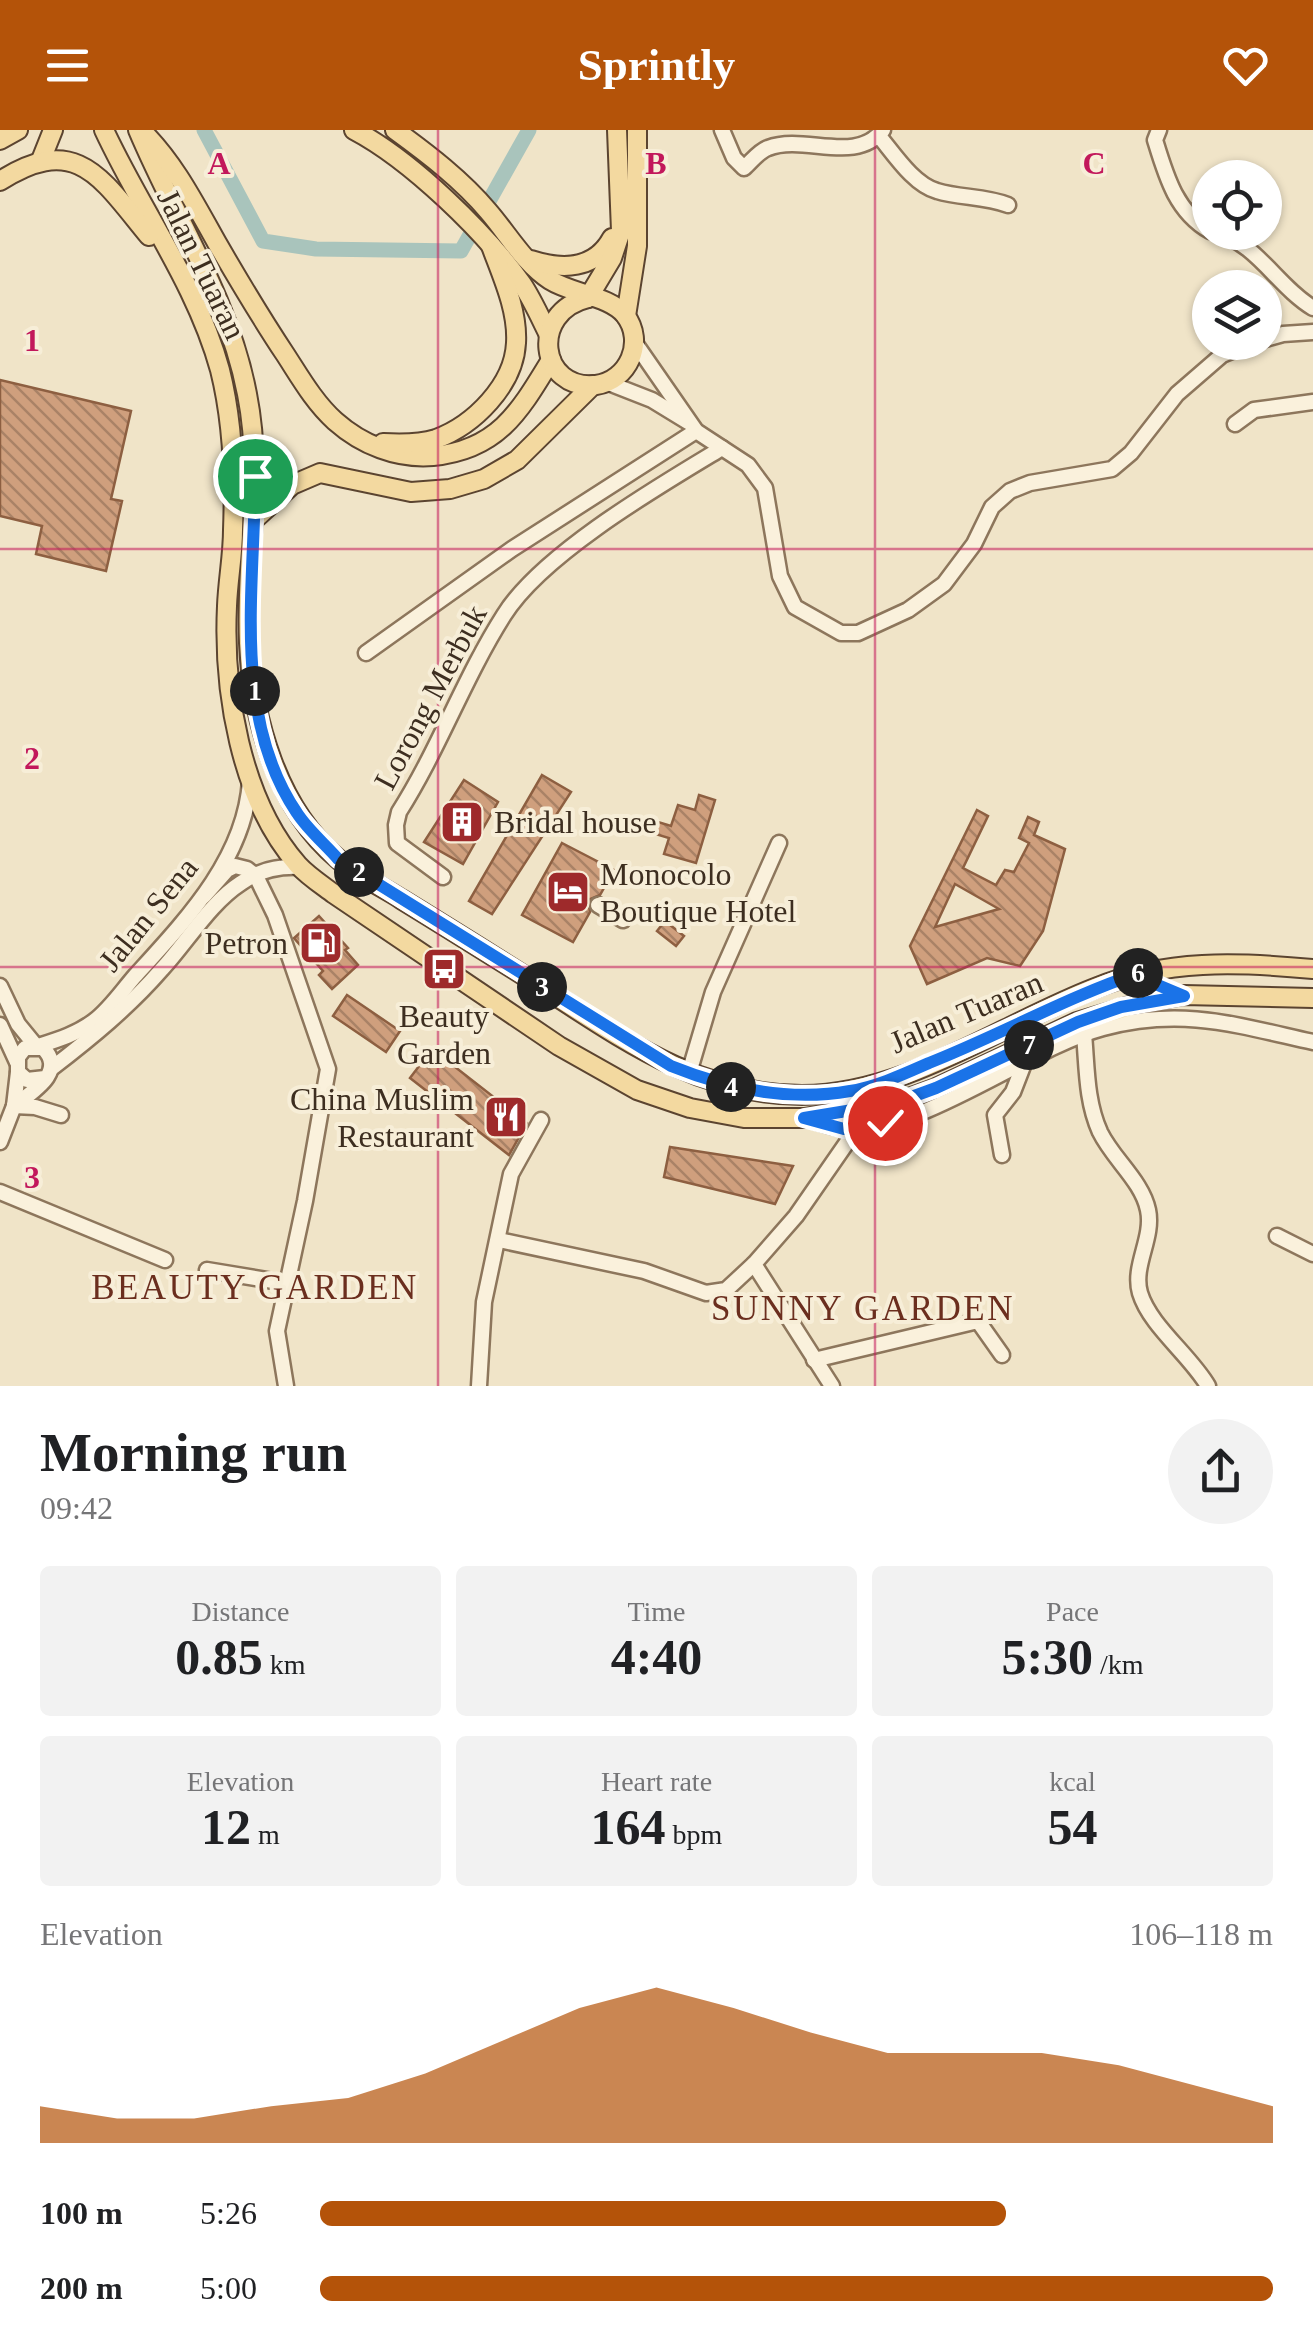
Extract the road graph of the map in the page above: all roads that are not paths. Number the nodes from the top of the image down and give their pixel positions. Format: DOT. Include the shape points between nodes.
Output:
graph roads {
  1 [pos="18,130"];
  2 [pos="53,130"];
  3 [pos="103,130"];
  4 [pos="139,130"];
  5 [pos="354,130"];
  6 [pos="395,130"];
  7 [pos="617,130"];
  8 [pos="637,130"];
  9 [pos="722,130"];
  10 [pos="1159,130"];
  11 [pos="881,133"];
  12 [pos="0,140"];
  13 [pos="42,160"];
  14 [pos="0,181"];
  15 [pos="1008,205"];
  16 [pos="620,210"];
  17 [pos="1192,219"];
  18 [pos="1251,250"];
  19 [pos="175,267"];
  20 [pos="553,273"];
  21 [pos="515,286"];
  22 [pos="588,298"];
  23 [pos="1313,308"];
  24 [pos="626,316"];
  25 [pos="548,332"];
  26 [pos="1313,332"];
  27 [pos="1282,334"];
  28 [pos="634,343"];
  29 [pos="552,360"];
  30 [pos="1216,360"];
  31 [pos="600,384"];
  32 [pos="1313,402"];
  33 [pos="1235,424"];
  34 [pos="692,426"];
  35 [pos="362,442"];
  36 [pos="722,448"];
  37 [pos="255,519"];
  38 [pos="366,653"];
  39 [pos="250,774"];
  40 [pos="779,843"];
  41 [pos="300,867"];
  42 [pos="256,876"];
  43 [pos="443,877"];
  44 [pos="204,896"];
  45 [pos="598,905"];
  46 [pos="623,920"];
  47 [pos="1313,969"];
  48 [pos="1139,973"];
  49 [pos="0,986"];
  50 [pos="1184,996"];
  51 [pos="1313,998"];
  52 [pos="18,1024"];
  53 [pos="0,1025"];
  54 [pos="1084,1034"];
  55 [pos="61,1039"];
  56 [pos="1313,1042"];
  57 [pos="37,1046"];
  58 [pos="1025,1061"];
  59 [pos="17,1067"];
  60 [pos="689,1073"];
  61 [pos="46,1078"];
  62 [pos="14,1106"];
  63 [pos="804,1118"];
  64 [pos="541,1120"];
  65 [pos="858,1128"];
  66 [pos="0,1142"];
  67 [pos="1002,1155"];
  68 [pos="0,1192"];
  69 [pos="1277,1236"];
  70 [pos="499,1240"];
  71 [pos="1313,1254"];
  72 [pos="165,1260"];
  73 [pos="754,1264"];
  74 [pos="207,1270"];
  75 [pos="286,1283"];
  76 [pos="1002,1355"];
  77 [pos="814,1360"];
  78 [pos="286,1386"];
  79 [pos="479,1386"];
  80 [pos="832,1386"];
  81 [pos="1208,1386"];
  1 -- 12 [label="main road"];
  2 -- 13 [label="main road"];
  3 -- 19 [label="main road, Jalan Tuaran"];
  4 -- 35 [label="main road" via="164,152 314,398"];
  4 -- 37 [label="main road, Jalan Tuaran" via="221,302 238,355 248,397"];
  5 -- 21 [label="main road" via="412,169 491,246"];
  6 -- 20 [label="main road" via="486,208 526,258"];
  7 -- 16 [label="main road"];
  8 -- 24 [label="main road" via="637,246"];
  9 -- 11 [label="street" via="744,168 765,148 848,148"];
  10 -- 17 [label="street" via="1155,140 1170,189"];
  11 -- 15 [label="street" via="932,191"];
  13 -- 14 [label="main road"];
  13 -- 19 [label="main road" via="70,161 103,182"];
  16 -- 20 [label="main road" via="598,257"];
  16 -- 22 [label="main road" via="618,245"];
  18 -- 23 [label="street"];
  19 -- 39 [label="main road, Jalan Tuaran" via="206,327 232,448 228,670"];
  20 -- 22 [label="main road"];
  21 -- 25 [label="main road"];
  21 -- 35 [label="main road" via="516,344 497,393 480,412 435,439"];
  22 -- 24 [label="main road"];
  22 -- 25 [label="main road" via="563,308"];
  24 -- 28 [label="main road"];
  25 -- 29 [label="main road"];
  26 -- 27 [label="street"];
  28 -- 31 [label="main road" via="624,370"];
  28 -- 34 [label="street"];
  29 -- 31 [label="main road" via="572,381"];
  29 -- 35 [label="main road" via="504,428 486,440 420,457"];
  30 -- 36 [label="street" via="1112,469 1010,491 992,507 944,584 908,610 858,632 842,632 795,608 780,576 765,488 748,465"];
  31 -- 34 [label="street" via="652,400"];
  31 -- 37 [label="main road" via="518,460 484,479 411,492 320,473 292,485"];
  32 -- 33 [label="street" via="1254,410"];
  34 -- 36 [label="street"];
  34 -- 38 [label="street"];
  36 -- 43 [label="street, Lorong Merbuk" via="572,547 505,612 396,825 398,843"];
  37 -- 60 [label="main road, Jalan Tuaran" via="249,643 257,704 274,765 297,813 338,859 595,1022"];
  39 -- 41 [label="main road, Jalan Tuaran" via="267,817"];
  39 -- 44 [label="street, Jalan Sena" via="242,822"];
  40 -- 60 [label="street" via="713,992"];
  41 -- 42 [label="street, Jalan Sena" via="277,866"];
  41 -- 63 [label="main road, Jalan Tuaran" via="429,960 637,1090 744,1118"];
  42 -- 44 [label="street" via="236,866"];
  42 -- 61 [label="street, Jalan Sena" via="230,891 148,984"];
  42 -- 75 [label="street" via="328,1069"];
  44 -- 55 [label="street, Jalan Sena" via="96,1020"];
  45 -- 46 [label="street"];
  47 -- 48 [label="main road, Jalan Tuaran" via="1216,962"];
  48 -- 50 [label="main road"];
  48 -- 60 [label="main road, Jalan Tuaran" via="852,1091 756,1092"];
  49 -- 52 [label="street"];
  50 -- 51 [label="main road, Jalan Tuaran"];
  50 -- 63 [label="main road, Jalan Tuaran" via="1078,1022 895,1103"];
  52 -- 55 [label="street"];
  52 -- 57 [label="street"];
  53 -- 59 [label="street"];
  54 -- 56 [label="street" via="1160,1017 1198,1017"];
  54 -- 58 [label="street"];
  54 -- 81 [label="street" via="1100,1132 1148,1207 1140,1294"];
  55 -- 57 [label="street, Jalan Sena"];
  57 -- 59 [label="street, Jalan Sena" via="25,1048"];
  57 -- 61 [label="street" via="51,1057"];
  58 -- 65 [label="street" via="902,1119"];
  58 -- 67 [label="street" via="995,1115"];
  59 -- 61 [label="street" via="33,1082"];
  59 -- 62 [label="street"];
  61 -- 62 [label="street, Jalan Sena"];
  61 -- 62 [label="street" via="61,1115"];
  62 -- 66 [label="street"];
  63 -- 65 [label="street"];
  64 -- 70 [label="street" via="511,1174"];
  65 -- 73 [label="street"];
  68 -- 72 [label="street"];
  69 -- 71 [label="street"];
  70 -- 73 [label="street" via="644,1271 706,1293 726,1290"];
  70 -- 79 [label="street" via="484,1302"];
  73 -- 77 [label="street"];
  74 -- 75 [label="street"];
  75 -- 78 [label="street" via="277,1331"];
  76 -- 77 [label="street" via="978,1321"];
  77 -- 80 [label="street"];
}
